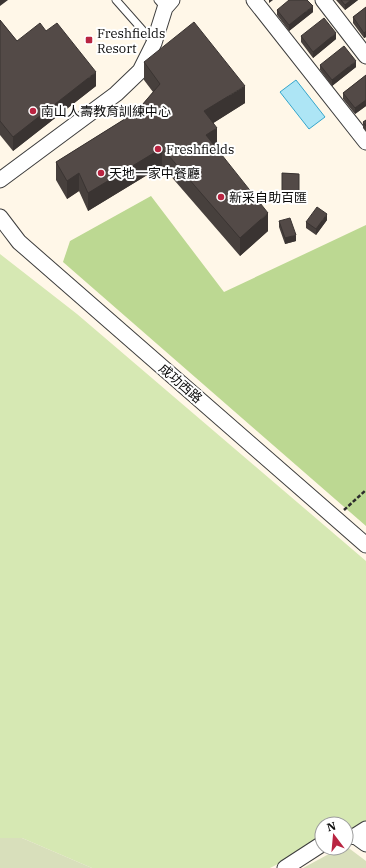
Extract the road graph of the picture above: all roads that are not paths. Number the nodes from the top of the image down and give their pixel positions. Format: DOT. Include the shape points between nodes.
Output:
graph roads {
  1 [pos="116,0"];
  2 [pos="254,0"];
  3 [pos="323,0"];
  4 [pos="165,3"];
  5 [pos="154,43"];
  6 [pos="366,56"];
  7 [pos="366,142"];
  8 [pos="0,180"];
  9 [pos="0,217"];
  10 [pos="366,545"];
  11 [pos="314,849"];
  12 [pos="285,868"];
  1 -- 5 [label="lane"];
  2 -- 7 [label="street"];
  3 -- 6 [label="street"];
  4 -- 5 [label="street"];
  5 -- 8 [label="street" via="140,71 116,94"];
  9 -- 10 [label="street, 成功西路" via="19,242"];
  11 -- 12 [label="street"];
}
